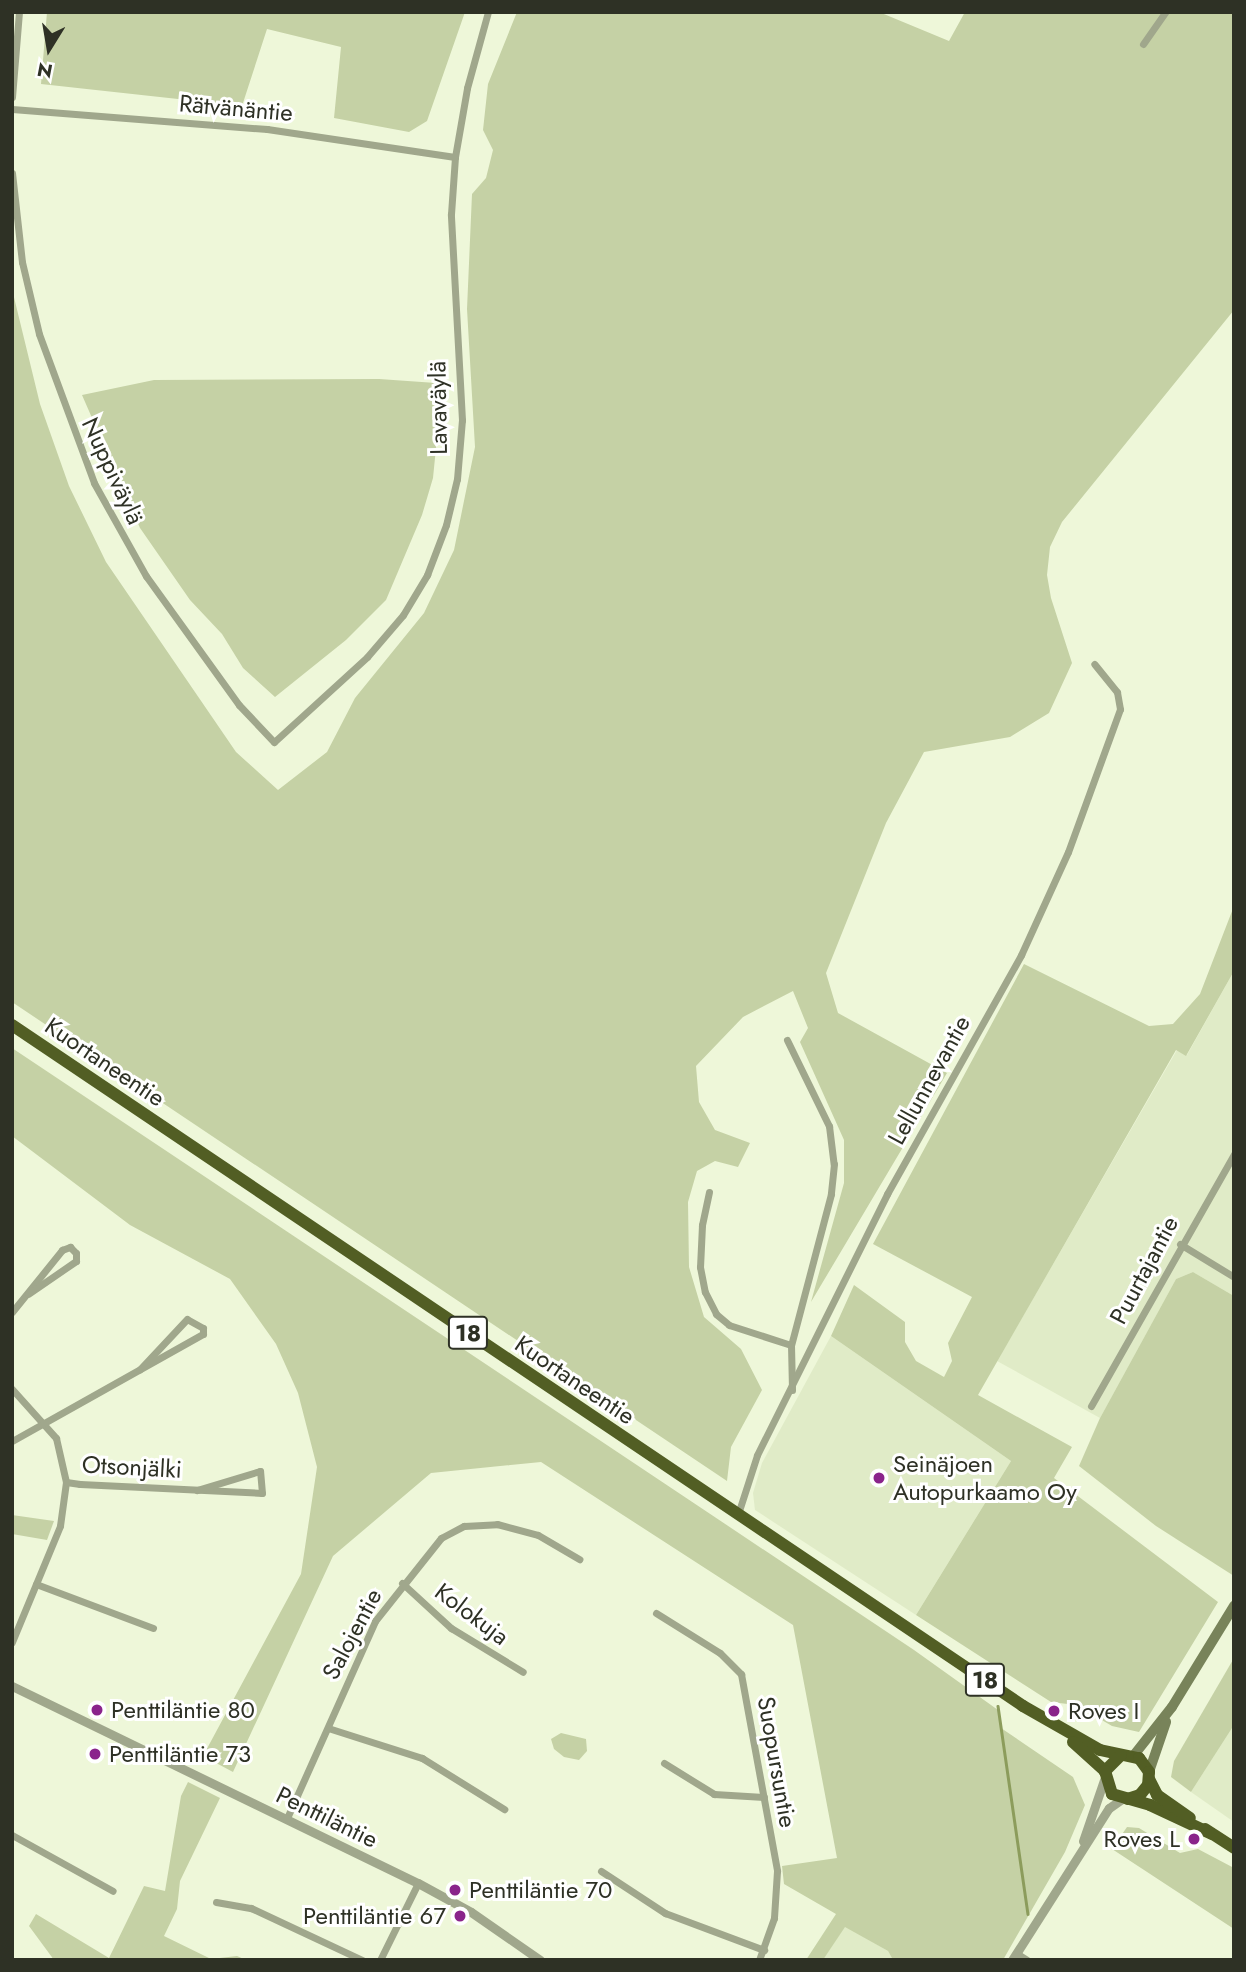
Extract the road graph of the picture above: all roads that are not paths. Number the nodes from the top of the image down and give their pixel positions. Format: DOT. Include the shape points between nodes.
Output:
graph roads {
  1 [pos="19,12"];
  2 [pos="488,12"];
  3 [pos="1166,12"];
  4 [pos="1143,44"];
  5 [pos="12,97"];
  6 [pos="12,109"];
  7 [pos="455,157"];
  8 [pos="12,173"];
  9 [pos="1094,664"];
  10 [pos="274,742"];
  11 [pos="12,1024"];
  12 [pos="787,1040"];
  13 [pos="1234,1154"];
  14 [pos="709,1192"];
  15 [pos="1180,1244"];
  16 [pos="1234,1277"];
  17 [pos="28,1294"];
  18 [pos="12,1312"];
  19 [pos="791,1345"];
  20 [pos="140,1369"];
  21 [pos="12,1389"];
  22 [pos="792,1391"];
  23 [pos="1091,1406"];
  24 [pos="45,1424"];
  25 [pos="12,1441"];
  26 [pos="66,1482"];
  27 [pos="197,1490"];
  28 [pos="738,1514"];
  29 [pos="579,1559"];
  30 [pos="402,1583"];
  31 [pos="36,1584"];
  32 [pos="1234,1606"];
  33 [pos="656,1613"];
  34 [pos="1229,1624"];
  35 [pos="153,1628"];
  36 [pos="12,1642"];
  37 [pos="523,1672"];
  38 [pos="12,1686"];
  39 [pos="1172,1707"];
  40 [pos="1045,1720"];
  41 [pos="328,1728"];
  42 [pos="1128,1755"];
  43 [pos="664,1763"];
  44 [pos="1105,1775"];
  45 [pos="1149,1775"];
  46 [pos="764,1797"];
  47 [pos="1125,1799"];
  48 [pos="504,1809"];
  49 [pos="287,1818"];
  50 [pos="1212,1833"];
  51 [pos="12,1835"];
  52 [pos="1234,1848"];
  53 [pos="1079,1853"];
  54 [pos="601,1871"];
  55 [pos="418,1883"];
  56 [pos="113,1891"];
  57 [pos="216,1902"];
  58 [pos="764,1950"];
  59 [pos="1014,1956"];
  60 [pos="362,1960"];
  61 [pos="380,1960"];
  62 [pos="540,1960"];
  63 [pos="760,1960"];
  64 [pos="1027,1960"];
  1 -- 5 [label="street"];
  2 -- 7 [label="street, Lavaväylä" via="467,88"];
  3 -- 4 [label="street"];
  6 -- 7 [label="street, Rätvänäntie" via="267,129"];
  7 -- 10 [label="street, Lavaväylä" via="451,214 462,421 457,479 446,525 427,575 403,615 367,657"];
  8 -- 10 [label="street, Nuppiväylä" via="22,262 39,334 94,483 153,586 239,705"];
  9 -- 22 [label="street, Lellunnevantie" via="1117,692 1120,709 1068,852 1021,955 887,1194"];
  11 -- 28 [label="highway, Kuortaneentie / 18"];
  12 -- 19 [label="street" via="829,1126 834,1164"];
  13 -- 15 [label="street, Puurtajantie"];
  14 -- 19 [label="street" via="700,1267 705,1293 716,1314 729,1325"];
  15 -- 16 [label="street"];
  15 -- 23 [label="street, Puurtajantie"];
  17 -- 17 [label="street" via="62,1250 70,1247 76,1252 76,1261"];
  17 -- 18 [label="street"];
  19 -- 22 [label="street"];
  20 -- 20 [label="street" via="203,1335 203,1328 187,1319"];
  20 -- 24 [label="street"];
  21 -- 24 [label="street"];
  22 -- 28 [label="street, Lellunnevantie" via="757,1455"];
  24 -- 25 [label="street"];
  24 -- 26 [label="street" via="56,1438"];
  26 -- 27 [label="street, Otsonjälki"];
  26 -- 31 [label="street" via="60,1527"];
  27 -- 27 [label="street, Otsonjälki" via="262,1493 260,1471 247,1475"];
  28 -- 40 [label="highway, Kuortaneentie / 18"];
  29 -- 30 [label="street, Salojentie" via="520,1528 479,1524 441,1538"];
  30 -- 37 [label="street, Kolokuja" via="452,1628"];
  30 -- 41 [label="street, Salojentie" via="375,1621"];
  31 -- 35 [label="street"];
  31 -- 36 [label="street"];
  32 -- 34 [label="main road"];
  33 -- 46 [label="street, Suopursuntie" via="720,1653 741,1674"];
  34 -- 39 [label="main road"];
  38 -- 49 [label="street, Penttiläntie"];
  39 -- 42 [label="main road"];
  39 -- 45 [label="main road"];
  40 -- 42 [label="highway, Kuortaneentie / 18" via="1100,1750"];
  40 -- 44 [label="highway, Kuortaneentie / 18"];
  41 -- 48 [label="street" via="422,1758"];
  41 -- 49 [label="street, Salojentie"];
  42 -- 44 [label="highway" via="1111,1760"];
  42 -- 45 [label="highway, 18"];
  43 -- 46 [label="street" via="714,1794"];
  44 -- 47 [label="highway, 18" via="1108,1790"];
  44 -- 53 [label="street"];
  45 -- 47 [label="highway" via="1144,1791"];
  45 -- 50 [label="highway, 18" via="1157,1795"];
  46 -- 58 [label="street, Suopursuntie" via="777,1895"];
  47 -- 50 [label="highway, 18"];
  47 -- 53 [label="street" via="1111,1805"];
  49 -- 55 [label="street, Penttiläntie"];
  50 -- 52 [label="highway, 18"];
  51 -- 56 [label="street"];
  53 -- 59 [label="street"];
  54 -- 58 [label="street" via="665,1913"];
  55 -- 61 [label="street"];
  55 -- 62 [label="street, Penttiläntie" via="471,1912"];
  57 -- 60 [label="street" via="251,1908"];
  58 -- 63 [label="street, Suopursuntie"];
  59 -- 64 [label="street"];
}
